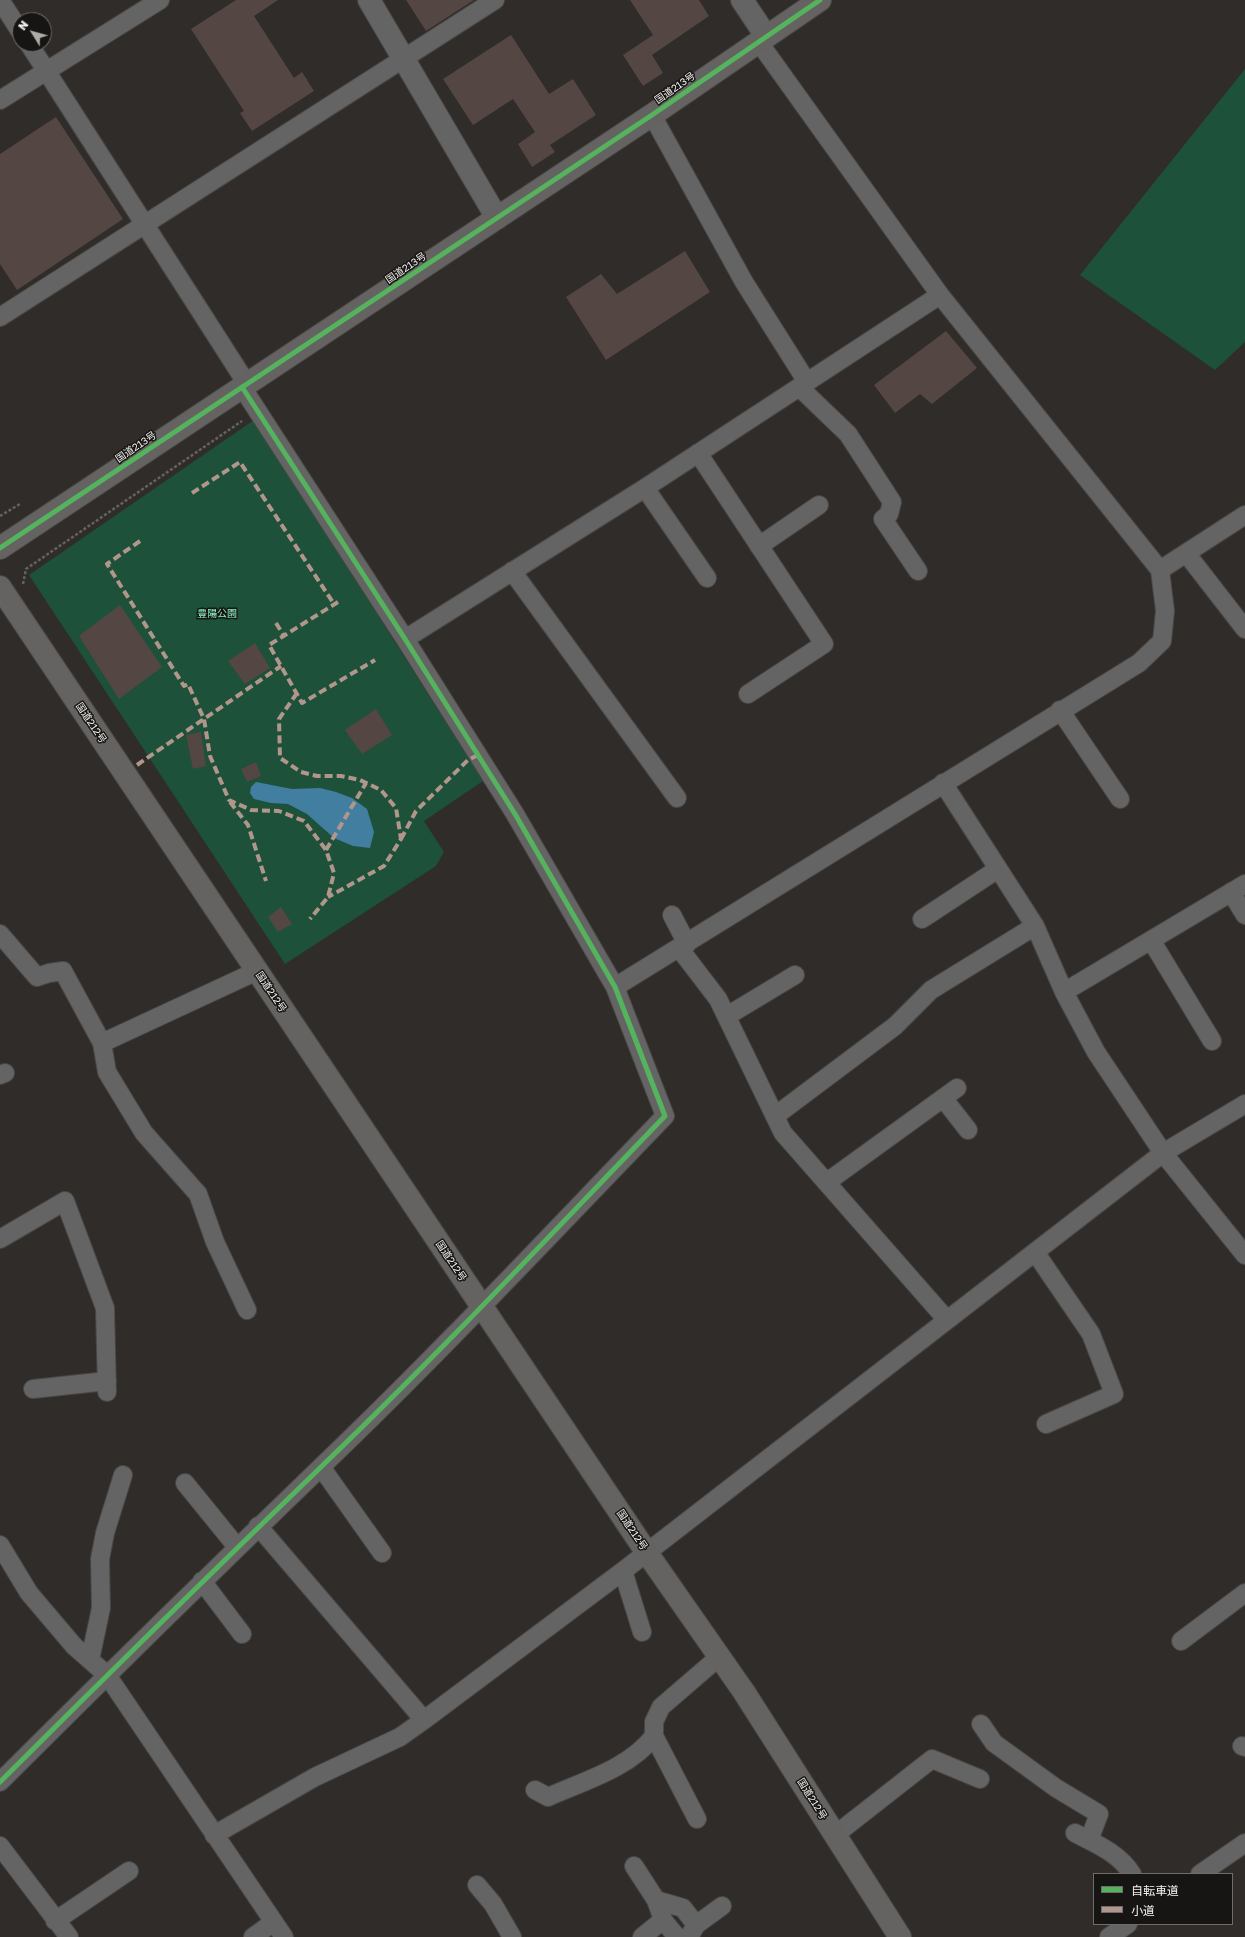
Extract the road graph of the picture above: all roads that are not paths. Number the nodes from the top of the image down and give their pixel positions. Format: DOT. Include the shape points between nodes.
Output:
graph roads {
  1 [pos="0,0"];
  2 [pos="160,0"];
  3 [pos="369,0"];
  4 [pos="495,0"];
  5 [pos="742,0"];
  6 [pos="820,0"];
  7 [pos="12,19"];
  8 [pos="762,39"];
  9 [pos="34,52"];
  10 [pos="403,58"];
  11 [pos="46,70"];
  12 [pos="0,100"];
  13 [pos="652,116"];
  14 [pos="497,218"];
  15 [pos="145,225"];
  16 [pos="940,295"];
  17 [pos="0,317"];
  18 [pos="803,384"];
  19 [pos="244,385"];
  20 [pos="698,453"];
  21 [pos="645,488"];
  22 [pos="819,505"];
  23 [pos="1245,515"];
  24 [pos="759,546"];
  25 [pos="0,548"];
  26 [pos="1186,553"];
  27 [pos="1160,570"];
  28 [pos="512,571"];
  29 [pos="918,571"];
  30 [pos="707,578"];
  31 [pos="0,587"];
  32 [pos="1245,629"];
  33 [pos="405,639"];
  34 [pos="748,694"];
  35 [pos="1060,710"];
  36 [pos="943,784"];
  37 [pos="677,798"];
  38 [pos="1120,799"];
  39 [pos="998,869"];
  40 [pos="1238,888"];
  41 [pos="672,915"];
  42 [pos="1245,915"];
  43 [pos="922,919"];
  44 [pos="1035,926"];
  45 [pos="0,934"];
  46 [pos="1151,940"];
  47 [pos="683,946"];
  48 [pos="257,971"];
  49 [pos="795,975"];
  50 [pos="615,987"];
  51 [pos="1064,992"];
  52 [pos="727,1016"];
  53 [pos="1212,1041"];
  54 [pos="102,1042"];
  55 [pos="1245,1104"];
  56 [pos="775,1116"];
  57 [pos="968,1130"];
  58 [pos="1163,1153"];
  59 [pos="827,1182"];
  60 [pos="0,1238"];
  61 [pos="1035,1252"];
  62 [pos="1245,1255"];
  63 [pos="481,1306"];
  64 [pos="247,1310"];
  65 [pos="947,1320"];
  66 [pos="33,1389"];
  67 [pos="1046,1424"];
  68 [pos="321,1467"];
  69 [pos="123,1475"];
  70 [pos="185,1483"];
  71 [pos="258,1526"];
  72 [pos="0,1545"];
  73 [pos="237,1547"];
  74 [pos="382,1553"];
  75 [pos="647,1553"];
  76 [pos="623,1571"];
  77 [pos="202,1581"];
  78 [pos="1245,1593"];
  79 [pos="642,1632"];
  80 [pos="242,1634"];
  81 [pos="1181,1641"];
  82 [pos="719,1657"];
  83 [pos="90,1660"];
  84 [pos="107,1675"];
  85 [pos="424,1720"];
  86 [pos="981,1724"];
  87 [pos="654,1736"];
  88 [pos="980,1779"];
  89 [pos="0,1782"];
  90 [pos="534,1790"];
  91 [pos="697,1819"];
  92 [pos="214,1835"];
  93 [pos="835,1835"];
  94 [pos="1245,1843"];
  95 [pos="0,1846"];
  96 [pos="634,1866"];
  97 [pos="129,1871"];
  98 [pos="1131,1873"];
  99 [pos="1201,1873"];
  100 [pos="477,1885"];
  101 [pos="656,1900"];
  102 [pos="722,1906"];
  103 [pos="663,1920"];
  104 [pos="55,1921"];
  105 [pos="274,1922"];
  106 [pos="1127,1925"];
  107 [pos="693,1931"];
  108 [pos="69,1937"];
  109 [pos="253,1937"];
  110 [pos="284,1937"];
  111 [pos="512,1937"];
  112 [pos="642,1937"];
  113 [pos="677,1937"];
  114 [pos="900,1937"];
  115 [pos="1109,1937"];
  1 -- 7 [label="street"];
  2 -- 11 [label="street"];
  3 -- 10 [label="street"];
  4 -- 10 [label="street"];
  5 -- 8 [label="street"];
  6 -- 8 [label="highway, 国道213号"];
  8 -- 13 [label="highway, 国道213号"];
  8 -- 16 [label="street"];
  9 -- 11 [label="street"];
  10 -- 14 [label="street"];
  10 -- 15 [label="street"];
  11 -- 12 [label="street"];
  11 -- 15 [label="street"];
  13 -- 14 [label="highway, 国道213号"];
  13 -- 18 [label="street"];
  14 -- 19 [label="highway, 国道213号"];
  15 -- 17 [label="street"];
  15 -- 19 [label="street"];
  16 -- 18 [label="street"];
  16 -- 27 [label="street"];
  18 -- 20 [label="street"];
  18 -- 29 [label="street" via="848,434 892,502 889,514 883,519"];
  19 -- 25 [label="highway, 国道213号"];
  19 -- 33 [label="street"];
  20 -- 21 [label="street"];
  20 -- 24 [label="street"];
  21 -- 28 [label="street"];
  21 -- 30 [label="street"];
  22 -- 24 [label="street"];
  23 -- 26 [label="street"];
  24 -- 34 [label="street" via="824,644"];
  26 -- 27 [label="street"];
  26 -- 32 [label="street"];
  27 -- 35 [label="street" via="1165,611 1162,641 1139,662"];
  28 -- 33 [label="street"];
  28 -- 37 [label="street"];
  31 -- 48 [label="highway, 国道212号"];
  33 -- 50 [label="street" via="515,814"];
  35 -- 36 [label="street"];
  35 -- 38 [label="street"];
  36 -- 39 [label="street"];
  36 -- 47 [label="street"];
  39 -- 43 [label="street"];
  39 -- 44 [label="street"];
  40 -- 42 [label="street"];
  40 -- 46 [label="street"];
  41 -- 47 [label="street"];
  44 -- 51 [label="street"];
  44 -- 56 [label="street" via="931,990 895,1026"];
  45 -- 54 [label="street" via="37,977 49,972 63,971"];
  46 -- 51 [label="street"];
  46 -- 53 [label="street"];
  47 -- 50 [label="street"];
  47 -- 52 [label="street"];
  48 -- 54 [label="street"];
  48 -- 63 [label="highway, 国道212号"];
  49 -- 52 [label="street"];
  50 -- 63 [label="street" via="665,1116"];
  51 -- 58 [label="street" via="1096,1052"];
  52 -- 56 [label="street"];
  54 -- 64 [label="street" via="108,1072 144,1133 198,1194 215,1242"];
  55 -- 58 [label="street"];
  56 -- 59 [label="street" via="783,1133"];
  57 -- 59 [label="street" via="950,1093"];
  58 -- 61 [label="street"];
  58 -- 62 [label="street"];
  59 -- 65 [label="street"];
  60 -- 66 [label="street" via="65,1201 105,1308 107,1387"];
  61 -- 65 [label="street"];
  61 -- 67 [label="street" via="1091,1334 1114,1394"];
  63 -- 68 [label="street"];
  63 -- 75 [label="highway, 国道212号"];
  65 -- 75 [label="street"];
  68 -- 71 [label="street"];
  68 -- 74 [label="street"];
  69 -- 83 [label="street" via="105,1533 100,1559 101,1608"];
  70 -- 73 [label="street"];
  71 -- 73 [label="street"];
  71 -- 85 [label="street"];
  72 -- 83 [label="street" via="29,1593 74,1646"];
  73 -- 77 [label="street"];
  75 -- 76 [label="street"];
  75 -- 82 [label="highway, 国道212号"];
  76 -- 79 [label="street"];
  76 -- 85 [label="street"];
  77 -- 80 [label="street"];
  77 -- 84 [label="street"];
  78 -- 81 [label="street"];
  82 -- 87 [label="street" via="661,1707 654,1722"];
  82 -- 93 [label="highway, 国道212号"];
  83 -- 84 [label="street"];
  84 -- 89 [label="street"];
  84 -- 92 [label="street"];
  85 -- 92 [label="street" via="400,1737 315,1776"];
  86 -- 98 [label="street" via="994,1744 1056,1788 1099,1814 1082,1836 1109,1850"];
  87 -- 90 [label="street" via="646,1747 610,1770 548,1797"];
  87 -- 91 [label="street"];
  88 -- 93 [label="street" via="932,1759"];
  92 -- 105 [label="street"];
  93 -- 114 [label="highway, 国道212号"];
  94 -- 99 [label="street"];
  95 -- 104 [label="street"];
  96 -- 101 [label="street"];
  97 -- 104 [label="street"];
  100 -- 111 [label="street" via="493,1904"];
  101 -- 103 [label="street"];
  101 -- 107 [label="street" via="683,1908"];
  102 -- 107 [label="street"];
  103 -- 112 [label="street"];
  103 -- 113 [label="street"];
  104 -- 108 [label="street"];
  105 -- 109 [label="street"];
  105 -- 110 [label="street"];
  106 -- 115 [label="street"];
}
